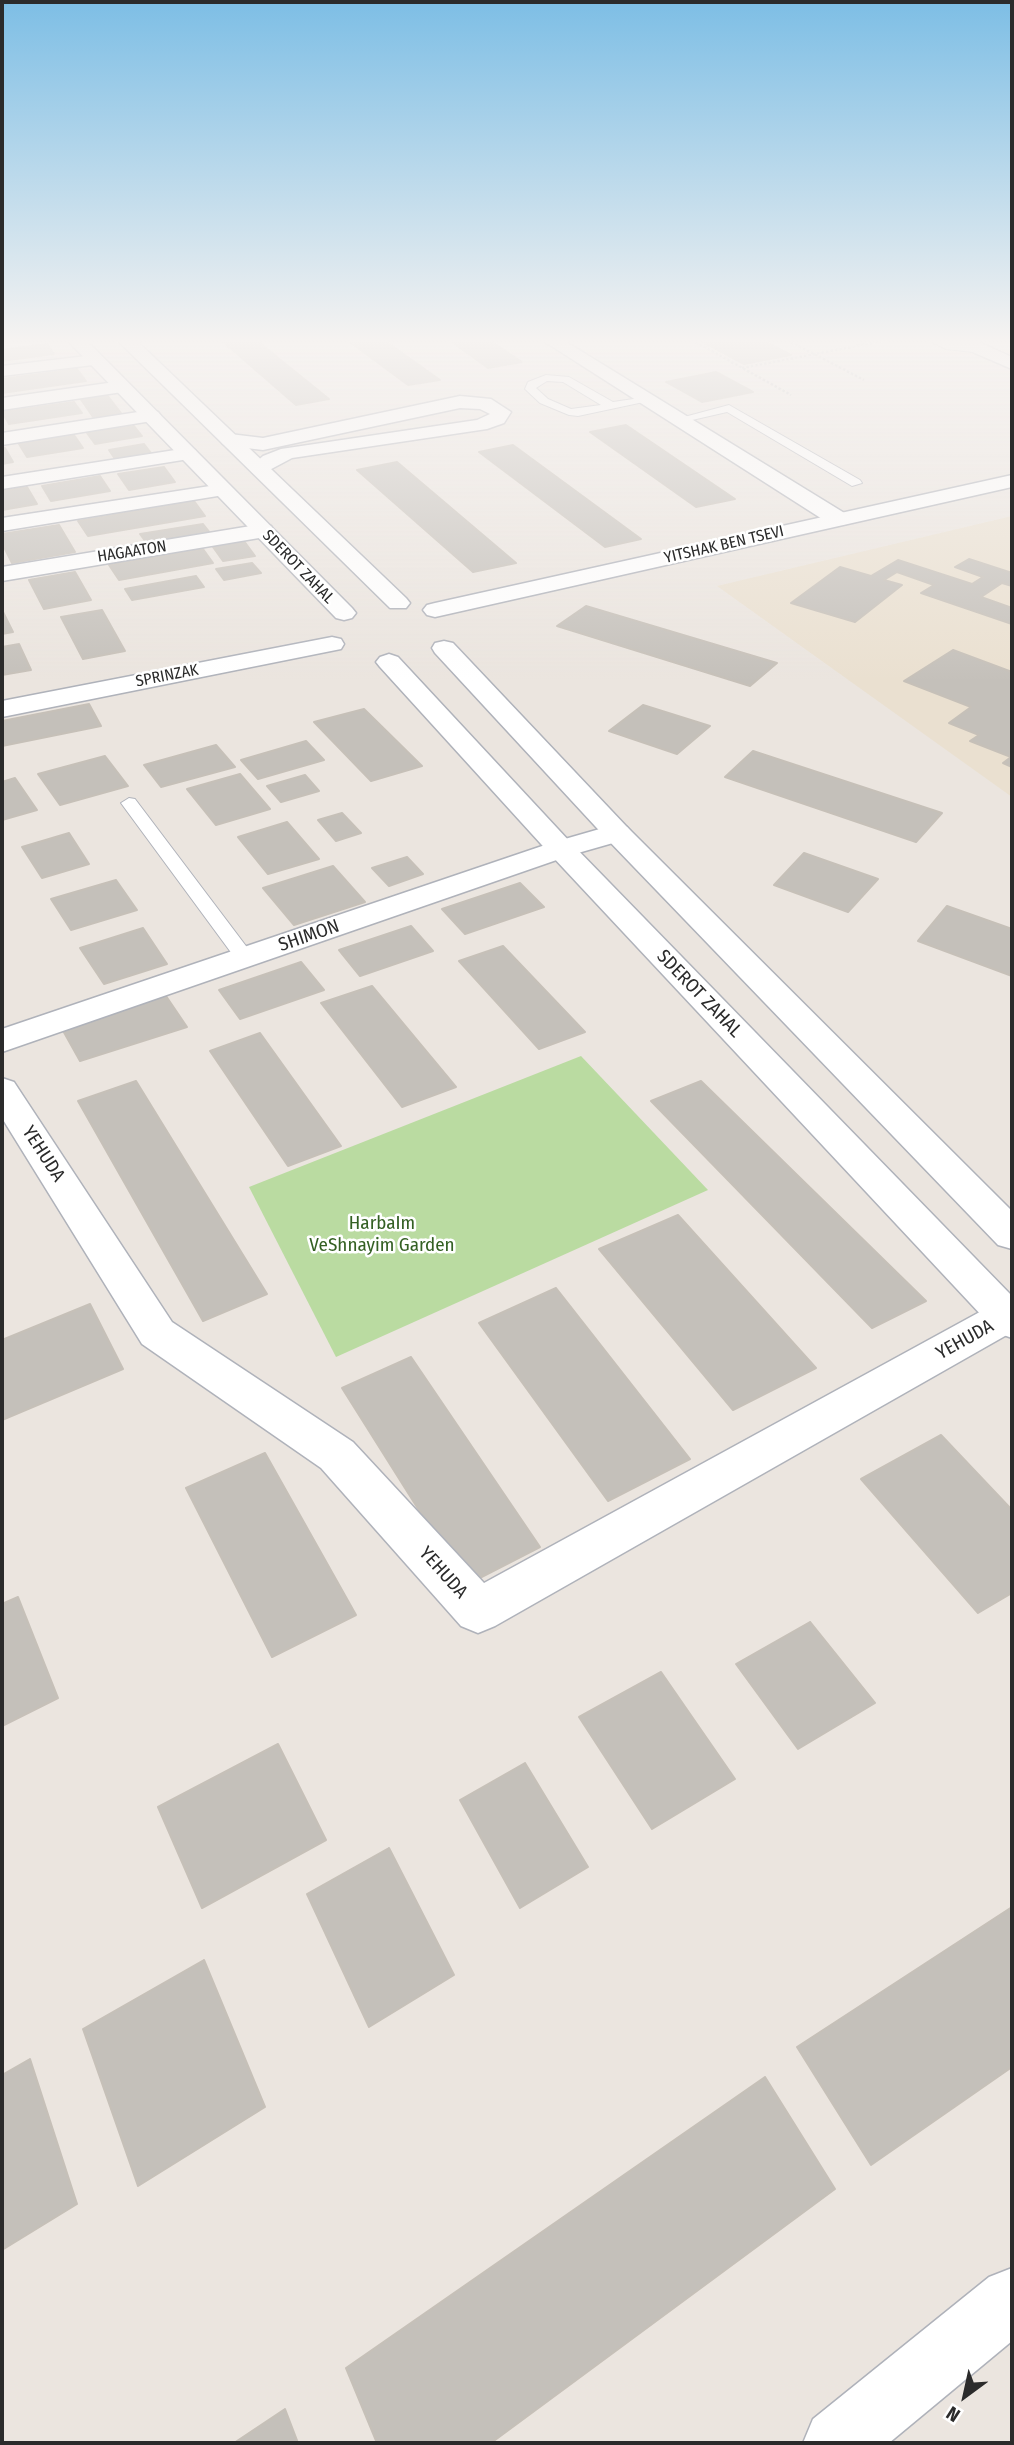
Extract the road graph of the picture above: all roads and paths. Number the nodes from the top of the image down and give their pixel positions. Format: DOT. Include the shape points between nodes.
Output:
graph roads {
  1 [pos="188,454"];
  2 [pos="245,454"];
  3 [pos="285,454"];
  4 [pos="734,454"];
  5 [pos="807,454"];
  6 [pos="260,469"];
  7 [pos="1012,481"];
  8 [pos="2,483"];
  9 [pos="856,483"];
  10 [pos="223,490"];
  11 [pos="1012,499"];
  12 [pos="838,519"];
  13 [pos="2,525"];
  14 [pos="263,531"];
  15 [pos="2,574"];
  16 [pos="398,603"];
  17 [pos="435,610"];
  18 [pos="344,614"];
  19 [pos="449,638"];
  20 [pos="332,644"];
  21 [pos="368,659"];
  22 [pos="2,709"];
  23 [pos="129,803"];
  24 [pos="617,833"];
  25 [pos="561,849"];
  26 [pos="245,958"];
  27 [pos="2,1041"];
  28 [pos="2,1090"];
  29 [pos="1012,1235"];
  30 [pos="1010,1317"];
  31 [pos="1012,2300"];
  32 [pos="837,2443"];
  1 -- 8 [label="street"];
  1 -- 10 [label="street, SDEROT ZAHAL"];
  2 -- 6 [label="street"];
  3 -- 6 [label="street"];
  4 -- 12 [label="street"];
  5 -- 9 [label="lane"];
  6 -- 16 [label="street"];
  7 -- 12 [label="street, YITSHAK BEN TSEVI"];
  10 -- 13 [label="street"];
  10 -- 14 [label="street, SDEROT ZAHAL"];
  11 -- 19 [label="street, YITSHAK BEN TSEVI"];
  12 -- 17 [label="street, YITSHAK BEN TSEVI"];
  14 -- 15 [label="street, HAGAATON"];
  14 -- 18 [label="street, SDEROT ZAHAL"];
  16 -- 17 [label="street"];
  16 -- 18 [label="street"];
  17 -- 19 [label="street" via="452,621"];
  18 -- 20 [label="street" via="329,628"];
  19 -- 21 [label="street, YITSHAK BEN TSEVI" via="410,660"];
  19 -- 24 [label="street"];
  20 -- 21 [label="street, SDEROT ZAHAL"];
  20 -- 22 [label="street, SPRINZAK"];
  21 -- 25 [label="street, SDEROT ZAHAL"];
  23 -- 26 [label="lane"];
  24 -- 25 [label="street, SHIMON"];
  24 -- 29 [label="street"];
  25 -- 26 [label="street, SHIMON"];
  25 -- 30 [label="street, SDEROT ZAHAL"];
  26 -- 27 [label="street, SHIMON"];
  28 -- 30 [label="street, YEHUDA" via="157,1333 337,1455 478,1611"];
  31 -- 32 [label="street"];
}
